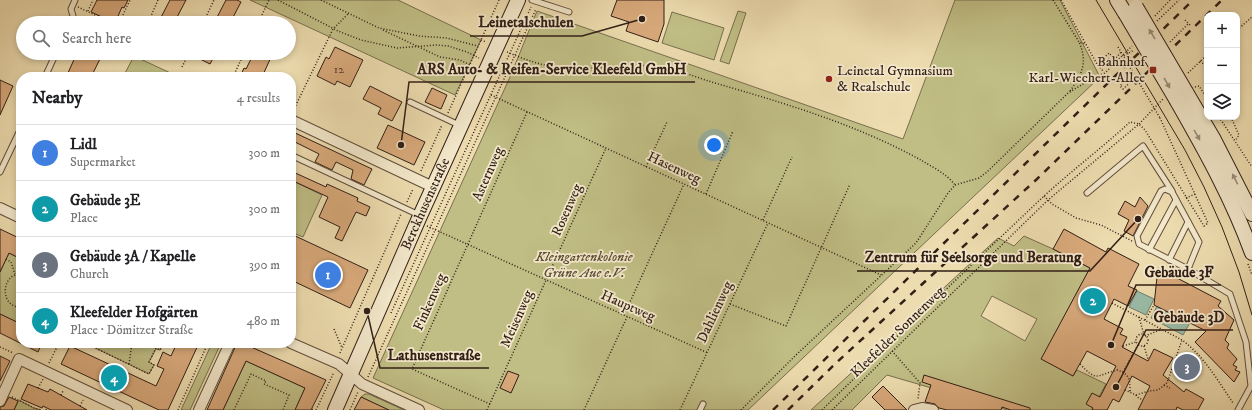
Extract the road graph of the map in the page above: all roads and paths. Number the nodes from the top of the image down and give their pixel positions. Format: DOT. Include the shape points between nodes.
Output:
graph roads {
  1 [pos="93,0"];
  2 [pos="130,0"];
  3 [pos="158,0"];
  4 [pos="214,0"];
  5 [pos="269,0"];
  6 [pos="278,0"];
  7 [pos="321,0"];
  8 [pos="518,0"];
  9 [pos="1053,0"];
  10 [pos="1062,0"];
  11 [pos="1117,0"];
  12 [pos="1170,0"];
  13 [pos="535,1"];
  14 [pos="74,2"];
  15 [pos="1131,7"];
  16 [pos="88,12"];
  17 [pos="569,12"];
  18 [pos="349,13"];
  19 [pos="73,16"];
  20 [pos="97,16"];
  21 [pos="122,16"];
  22 [pos="151,16"];
  23 [pos="206,16"];
  24 [pos="261,16"];
  25 [pos="1252,17"];
  26 [pos="1152,18"];
  27 [pos="1185,20"];
  28 [pos="1188,24"];
  29 [pos="1191,26"];
  30 [pos="1240,27"];
  31 [pos="380,28"];
  32 [pos="334,29"];
  33 [pos="1079,42"];
  34 [pos="1086,44"];
  35 [pos="1167,45"];
  36 [pos="478,46"];
  37 [pos="1118,46"];
  38 [pos="418,47"];
  39 [pos="1135,49"];
  40 [pos="503,50"];
  41 [pos="1121,52"];
  42 [pos="514,55"];
  43 [pos="1112,56"];
  44 [pos="1124,56"];
  45 [pos="1116,58"];
  46 [pos="1204,58"];
  47 [pos="53,60"];
  48 [pos="186,60"];
  49 [pos="241,60"];
  50 [pos="489,62"];
  51 [pos="1097,64"];
  52 [pos="1204,64"];
  53 [pos="470,65"];
  54 [pos="182,67"];
  55 [pos="47,72"];
  56 [pos="235,72"];
  57 [pos="1105,73"];
  58 [pos="1129,78"];
  59 [pos="1134,78"];
  60 [pos="1068,93"];
  61 [pos="1185,93"];
  62 [pos="1204,94"];
  63 [pos="491,95"];
  64 [pos="495,97"];
  65 [pos="410,102"];
  66 [pos="296,106"];
  67 [pos="527,112"];
  68 [pos="1221,120"];
  69 [pos="1232,120"];
  70 [pos="296,122"];
  71 [pos="667,122"];
  72 [pos="1139,124"];
  73 [pos="460,126"];
  74 [pos="733,131"];
  75 [pos="16,138"];
  76 [pos="1235,141"];
  77 [pos="606,148"];
  78 [pos="296,157"];
  79 [pos="792,157"];
  80 [pos="646,166"];
  81 [pos="1252,167"];
  82 [pos="0,172"];
  83 [pos="684,184"];
  84 [pos="850,184"];
  85 [pos="956,185"];
  86 [pos="433,187"];
  87 [pos="1172,192"];
  88 [pos="1087,193"];
  89 [pos="706,194"];
  90 [pos="1195,194"];
  91 [pos="1044,196"];
  92 [pos="1186,198"];
  93 [pos="1048,200"];
  94 [pos="1176,200"];
  95 [pos="0,208"];
  96 [pos="1252,214"];
  97 [pos="16,216"];
  98 [pos="420,216"];
  99 [pos="763,220"];
  100 [pos="1188,222"];
  101 [pos="768,223"];
  102 [pos="431,227"];
  103 [pos="435,229"];
  104 [pos="1137,240"];
  105 [pos="468,244"];
  106 [pos="821,247"];
  107 [pos="1149,250"];
  108 [pos="1252,253"];
  109 [pos="6,259"];
  110 [pos="1168,260"];
  111 [pos="1188,269"];
  112 [pos="14,274"];
  113 [pos="882,275"];
  114 [pos="546,280"];
  115 [pos="3,285"];
  116 [pos="3,297"];
  117 [pos="1112,303"];
  118 [pos="730,304"];
  119 [pos="1154,305"];
  120 [pos="16,307"];
  121 [pos="624,316"];
  122 [pos="627,317"];
  123 [pos="1139,317"];
  124 [pos="389,318"];
  125 [pos="1145,320"];
  126 [pos="334,329"];
  127 [pos="1161,330"];
  128 [pos="1145,335"];
  129 [pos="1182,340"];
  130 [pos="1136,342"];
  131 [pos="296,345"];
  132 [pos="1138,345"];
  133 [pos="1123,346"];
  134 [pos="1144,346"];
  135 [pos="0,347"];
  136 [pos="57,348"];
  137 [pos="95,348"];
  138 [pos="131,348"];
  139 [pos="156,348"];
  140 [pos="206,348"];
  141 [pos="228,348"];
  142 [pos="342,348"];
  143 [pos="892,351"];
  144 [pos="708,353"];
  145 [pos="19,359"];
  146 [pos="1148,359"];
  147 [pos="129,364"];
  148 [pos="339,364"];
  149 [pos="1080,364"];
  150 [pos="45,372"];
  151 [pos="1123,372"];
  152 [pos="351,375"];
  153 [pos="362,384"];
  154 [pos="1164,385"];
  155 [pos="1170,388"];
  156 [pos="1125,390"];
  157 [pos="1130,392"];
  158 [pos="1136,395"];
  159 [pos="2,397"];
  160 [pos="687,397"];
  161 [pos="690,399"];
  162 [pos="1143,400"];
  163 [pos="490,404"];
  164 [pos="703,404"];
  165 [pos="35,405"];
  166 [pos="34,408"];
  167 [pos="916,409"];
  168 [pos="41,410"];
  169 [pos="127,410"];
  170 [pos="178,410"];
  171 [pos="198,410"];
  172 [pos="234,410"];
  173 [pos="283,410"];
  174 [pos="316,410"];
  175 [pos="335,410"];
  176 [pos="350,410"];
  177 [pos="419,410"];
  178 [pos="488,410"];
  179 [pos="584,410"];
  180 [pos="680,410"];
  181 [pos="700,410"];
  182 [pos="740,410"];
  183 [pos="822,410"];
  184 [pos="832,410"];
  185 [pos="933,410"];
  186 [pos="1238,410"];
  1 -- 16 [label="path"];
  2 -- 21 [label="path"];
  3 -- 22 [label="path"];
  4 -- 23 [label="path"];
  5 -- 24 [label="path"];
  6 -- 32 [label="path"];
  7 -- 18 [label="path"];
  8 -- 40 [label="street, Berckhusenstraße"];
  9 -- 33 [label="path"];
  10 -- 34 [label="path"];
  11 -- 15 [label="street"];
  12 -- 26 [label="path"];
  13 -- 17 [label="lane"];
  13 -- 40 [label="path"];
  13 -- 42 [label="path"];
  14 -- 16 [label="path"];
  14 -- 19 [label="lane" via="71,9"];
  15 -- 61 [label="street, bridge"];
  16 -- 20 [label="path"];
  18 -- 31 [label="path"];
  18 -- 32 [label="path"];
  25 -- 30 [label="path"];
  27 -- 28 [label="path"];
  28 -- 29 [label="path"];
  28 -- 35 [label="path"];
  31 -- 36 [label="path" via="419,36 447,38"];
  31 -- 38 [label="path"];
  32 -- 38 [label="path" via="381,45 397,48"];
  32 -- 66 [label="path"];
  33 -- 34 [label="path"];
  33 -- 60 [label="path" via="1084,61 1081,74"];
  34 -- 51 [label="path"];
  37 -- 41 [label="path, bridge"];
  38 -- 50 [label="path" via="448,46"];
  38 -- 53 [label="path" via="440,57 460,60"];
  39 -- 44 [label="path"];
  40 -- 42 [label="path"];
  40 -- 50 [label="street, Berckhusenstraße"];
  40 -- 63 [label="path"];
  41 -- 44 [label="path, bridge"];
  41 -- 45 [label="path, bridge"];
  42 -- 64 [label="path"];
  42 -- 85 [label="path" via="542,65 565,68 655,66 752,94 875,136 934,168"];
  43 -- 45 [label="path, bridge"];
  43 -- 45 [label="path, bridge" via="1104,63 1107,67"];
  43 -- 51 [label="path" via="1109,53"];
  43 -- 57 [label="path" via="1117,62"];
  44 -- 59 [label="path, bridge"];
  46 -- 52 [label="path" via="1200,61"];
  47 -- 55 [label="lane"];
  48 -- 54 [label="path"];
  49 -- 56 [label="path"];
  50 -- 73 [label="street, Berckhusenstraße"];
  51 -- 57 [label="path"];
  57 -- 60 [label="path"];
  58 -- 59 [label="path, bridge" via="1131,75"];
  59 -- 59 [label="path" via="1130,81 1127,79 1120,86 1123,89"];
  59 -- 90 [label="path, bridge" via="1160,118"];
  60 -- 85 [label="path" via="987,172 979,178"];
  61 -- 62 [label="path" via="1199,86"];
  96 -- 61 [label="street, one-way"];
  61 -- 108 [label="street, one-way" via="1202,145 1238,217"];
  63 -- 64 [label="path, Hasenweg"];
  63 -- 102 [label="path"];
  64 -- 67 [label="path, Hasenweg"];
  64 -- 103 [label="path"];
  65 -- 73 [label="lane"];
  67 -- 77 [label="path, Hasenweg"];
  67 -- 105 [label="path, Asternweg"];
  68 -- 76 [label="path"];
  69 -- 76 [label="path" via="1238,135"];
  70 -- 86 [label="street"];
  71 -- 80 [label="path"];
  72 -- 91 [label="path" via="1130,122"];
  72 -- 92 [label="path"];
  72 -- 93 [label="path, Kleefelder Sonnenweg"];
  73 -- 86 [label="street, Berckhusenstraße"];
  74 -- 89 [label="path"];
  75 -- 82 [label="lane"];
  76 -- 81 [label="path"];
  77 -- 80 [label="path, Hasenweg"];
  77 -- 114 [label="path, Rosenweg"];
  78 -- 98 [label="lane"];
  79 -- 99 [label="path"];
  80 -- 83 [label="path, Hasenweg"];
  83 -- 89 [label="path, Hasenweg"];
  83 -- 121 [label="path"];
  84 -- 106 [label="path"];
  85 -- 113 [label="path" via="948,193 916,243"];
  86 -- 98 [label="street, Berckhusenstraße"];
  87 -- 88 [label="lane" via="1143,146"];
  87 -- 94 [label="lane"];
  87 -- 104 [label="lane" via="1164,188 1161,191"];
  89 -- 99 [label="path, Hasenweg"];
  90 -- 92 [label="path"];
  90 -- 92 [label="path" via="1208,224 1204,226"];
  91 -- 93 [label="path"];
  91 -- 183 [label="path"];
  93 -- 104 [label="path" via="1076,218 1101,225 1132,241"];
  93 -- 143 [label="path, Kleefelder Sonnenweg"];
  94 -- 100 [label="lane"];
  94 -- 107 [label="lane"];
  95 -- 97 [label="street"];
  98 -- 152 [label="street, Berckhusenstraße"];
  99 -- 101 [label="path, Hasenweg"];
  100 -- 110 [label="lane"];
  100 -- 111 [label="lane" via="1199,242"];
  101 -- 106 [label="path, Hasenweg"];
  101 -- 118 [label="path, Dahlienweg"];
  102 -- 103 [label="path, Hauptweg"];
  102 -- 124 [label="path"];
  103 -- 105 [label="path, Hauptweg"];
  103 -- 153 [label="path" via="367,379"];
  104 -- 107 [label="lane"];
  105 -- 114 [label="path, Hauptweg"];
  105 -- 163 [label="path, Finkenweg" via="412,369"];
  106 -- 113 [label="path, Hasenweg"];
  106 -- 118 [label="path" via="786,326"];
  107 -- 110 [label="lane"];
  109 -- 112 [label="path" via="11,262"];
  110 -- 111 [label="lane"];
  111 -- 186 [label="lane" via="1230,294 1246,342 1250,386"];
  112 -- 115 [label="path"];
  113 -- 182 [label="path"];
  114 -- 121 [label="path, Hauptweg"];
  114 -- 163 [label="path, Meisenweg"];
  116 -- 120 [label="path" via="10,305"];
  117 -- 123 [label="path"];
  118 -- 144 [label="path, Dahlienweg"];
  119 -- 125 [label="path"];
  121 -- 122 [label="path, Hauptweg"];
  122 -- 144 [label="path, Hauptweg"];
  122 -- 179 [label="path"];
  123 -- 125 [label="path"];
  123 -- 128 [label="path"];
  125 -- 127 [label="path"];
  126 -- 142 [label="path"];
  127 -- 128 [label="path"];
  127 -- 129 [label="path"];
  128 -- 130 [label="path" via="1138,336"];
  128 -- 134 [label="path" via="1148,342"];
  129 -- 154 [label="path" via="1167,383"];
  129 -- 186 [label="path" via="1209,368"];
  130 -- 132 [label="path"];
  130 -- 133 [label="path"];
  131 -- 148 [label="street"];
  132 -- 134 [label="path"];
  132 -- 151 [label="path"];
  134 -- 146 [label="path"];
  135 -- 145 [label="path"];
  136 -- 150 [label="path"];
  137 -- 147 [label="path"];
  138 -- 147 [label="path"];
  139 -- 147 [label="path" via="149,362 154,365 149,374"];
  140 -- 170 [label="path"];
  141 -- 171 [label="street"];
  143 -- 167 [label="path" via="920,382"];
  143 -- 184 [label="path, Kleefelder Sonnenweg"];
  144 -- 160 [label="path, Dahlienweg"];
  145 -- 150 [label="street"];
  145 -- 159 [label="street"];
  148 -- 152 [label="street"];
  148 -- 174 [label="path"];
  149 -- 151 [label="path" via="1090,375 1097,377 1117,370"];
  150 -- 169 [label="street"];
  151 -- 157 [label="path" via="1130,381"];
  152 -- 153 [label="street"];
  152 -- 175 [label="street, Berckhusenstraße"];
  153 -- 176 [label="path"];
  153 -- 177 [label="street"];
  154 -- 155 [label="path"];
  154 -- 158 [label="path" via="1158,390"];
  156 -- 157 [label="path"];
  157 -- 158 [label="path"];
  158 -- 162 [label="path"];
  159 -- 166 [label="path"];
  160 -- 161 [label="path"];
  160 -- 180 [label="path, Dahlienweg"];
  163 -- 178 [label="path, Meisenweg"];
  164 -- 181 [label="lane"];
  165 -- 166 [label="path"];
  166 -- 168 [label="path"];
  167 -- 185 [label="street"];
  172 -- 173 [label="path" via="251,374 266,381 264,384 289,395"];
}
